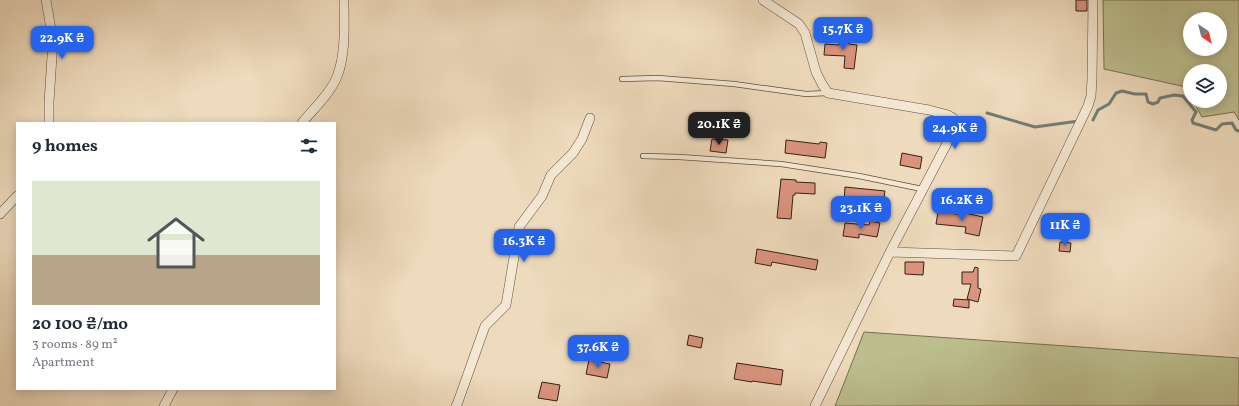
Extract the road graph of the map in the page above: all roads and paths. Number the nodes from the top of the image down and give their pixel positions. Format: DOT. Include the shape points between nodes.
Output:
graph roads {
  1 [pos="46,0"];
  2 [pos="344,0"];
  3 [pos="763,0"];
  4 [pos="1093,0"];
  5 [pos="622,79"];
  6 [pos="828,93"];
  7 [pos="590,118"];
  8 [pos="50,122"];
  9 [pos="303,122"];
  10 [pos="643,156"];
  11 [pos="922,189"];
  12 [pos="16,197"];
  13 [pos="0,214"];
  14 [pos="890,252"];
  15 [pos="173,390"];
  16 [pos="164,406"];
  17 [pos="456,406"];
  18 [pos="815,406"];
  1 -- 8 [label="street" via="53,41"];
  2 -- 9 [label="street" via="343,55 338,75 327,94"];
  3 -- 6 [label="street" via="799,24 805,33 816,72"];
  4 -- 14 [label="street" via="1092,79 1088,106 1016,256"];
  5 -- 6 [label="lane" via="658,78 734,84 806,94"];
  6 -- 11 [label="street" via="929,110 953,118 954,130"];
  7 -- 17 [label="street" via="582,139 551,175 542,196 519,227 506,305 485,326"];
  10 -- 11 [label="lane" via="781,164"];
  11 -- 14 [label="street"];
  12 -- 13 [label="street"];
  14 -- 18 [label="street"];
  15 -- 16 [label="street"];
}
